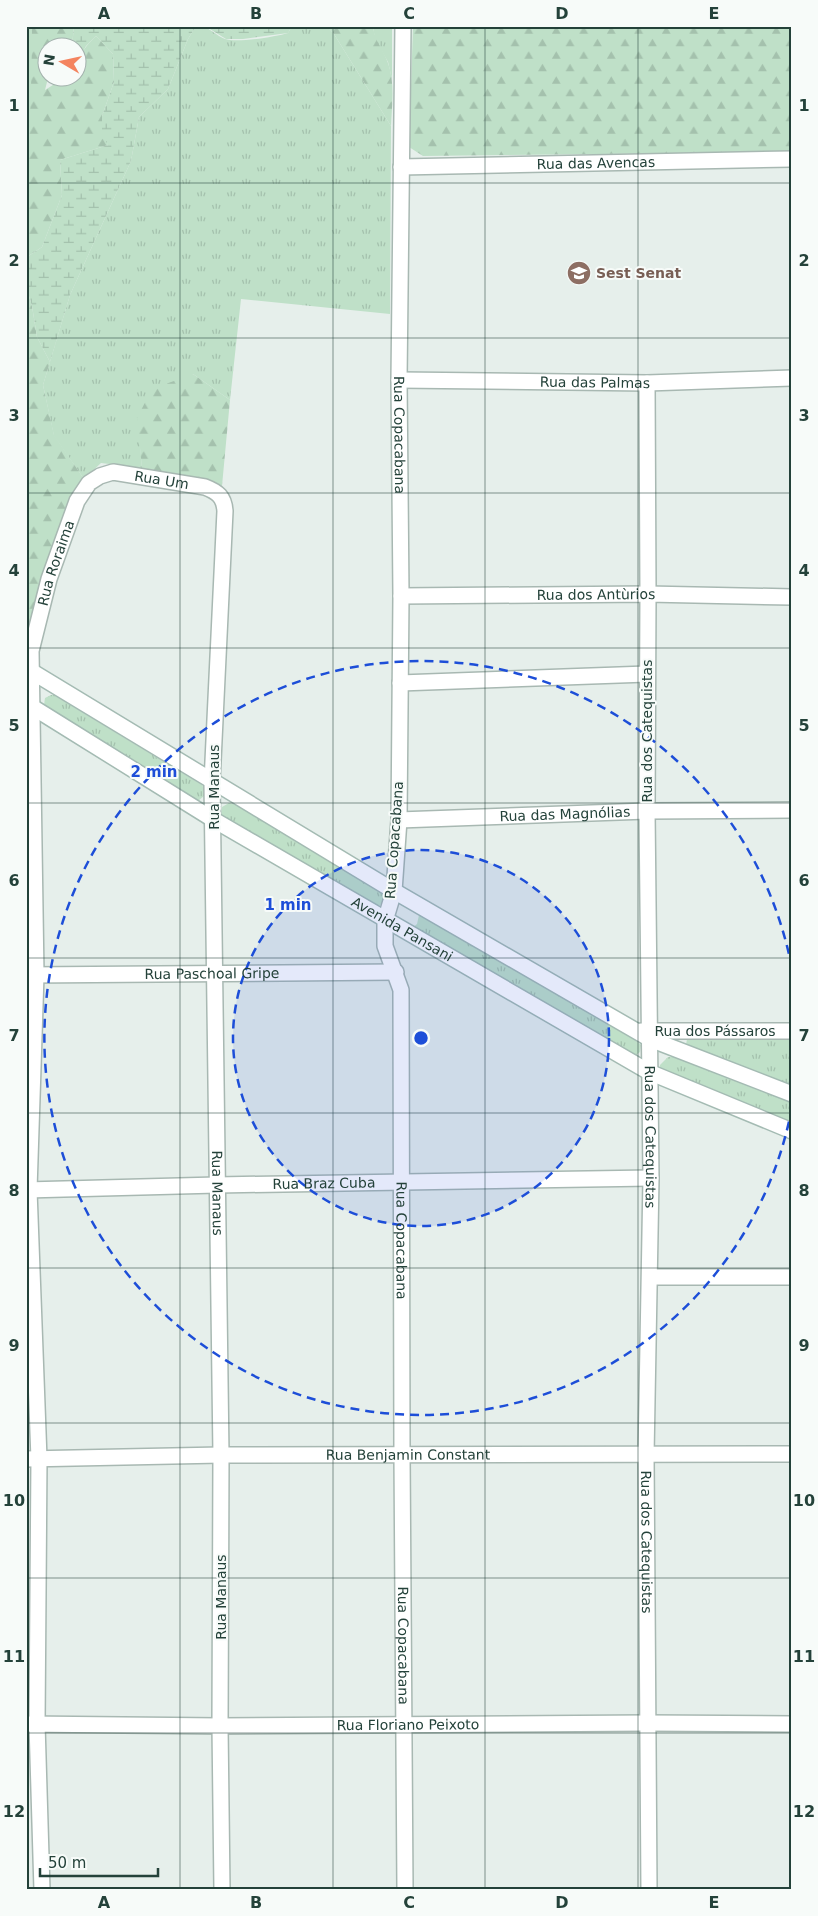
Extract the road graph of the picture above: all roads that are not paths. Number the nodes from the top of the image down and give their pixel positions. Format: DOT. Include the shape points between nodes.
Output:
graph roads {
  1 [pos="403,26"];
  2 [pos="792,158"];
  3 [pos="400,167"];
  4 [pos="792,378"];
  5 [pos="399,380"];
  6 [pos="647,383"];
  7 [pos="100,476"];
  8 [pos="221,496"];
  9 [pos="648,594"];
  10 [pos="401,596"];
  11 [pos="792,597"];
  12 [pos="29,670"];
  13 [pos="648,674"];
  14 [pos="400,683"];
  15 [pos="29,704"];
  16 [pos="212,782"];
  17 [pos="792,810"];
  18 [pos="647,811"];
  19 [pos="214,820"];
  20 [pos="399,820"];
  21 [pos="394,891"];
  22 [pos="385,921"];
  23 [pos="396,972"];
  24 [pos="216,974"];
  25 [pos="31,975"];
  26 [pos="792,1031"];
  27 [pos="646,1034"];
  28 [pos="649,1072"];
  29 [pos="792,1094"];
  30 [pos="792,1131"];
  31 [pos="651,1178"];
  32 [pos="402,1183"];
  33 [pos="217,1185"];
  34 [pos="28,1190"];
  35 [pos="651,1277"];
  36 [pos="792,1278"];
  37 [pos="792,1454"];
  38 [pos="221,1455"];
  39 [pos="402,1455"];
  40 [pos="646,1455"];
  41 [pos="32,1459"];
  42 [pos="647,1723"];
  43 [pos="32,1724"];
  44 [pos="403,1724"];
  45 [pos="792,1724"];
  46 [pos="220,1726"];
  47 [pos="42,1890"];
  48 [pos="222,1890"];
  49 [pos="405,1890"];
  50 [pos="649,1890"];
  1 -- 3 [label="street, Rua Copacabana"];
  2 -- 3 [label="street, Rua das Avencas"];
  3 -- 5 [label="street, Rua Copacabana"];
  4 -- 6 [label="street, Rua das Palmas"];
  5 -- 6 [label="street, Rua das Palmas"];
  5 -- 10 [label="street, Rua Copacabana"];
  6 -- 9 [label="street, Rua dos Catequistas"];
  7 -- 8 [label="street, Rua Um" via="112,472 142,476 205,487"];
  7 -- 12 [label="street, Rua Roraima" via="89,484 77,502 49,579"];
  8 -- 16 [label="street, Rua Manaus" via="225,511"];
  9 -- 10 [label="street, Rua dos Antùrios"];
  9 -- 11 [label="street, Rua dos Antùrios"];
  9 -- 13 [label="street, Rua dos Catequistas"];
  10 -- 14 [label="street, Rua Copacabana"];
  12 -- 15 [label="street, Rua Roraima"];
  12 -- 16 [label="street"];
  13 -- 14 [label="street"];
  13 -- 18 [label="street, Rua dos Catequistas"];
  14 -- 20 [label="street, Rua Copacabana"];
  15 -- 19 [label="street, Avenida Pansani"];
  15 -- 25 [label="street, Rua Roraima"];
  16 -- 19 [label="street, Rua Manaus"];
  16 -- 21 [label="street"];
  17 -- 18 [label="street, Rua das Magnólias"];
  18 -- 20 [label="street, Rua das Magnólias"];
  18 -- 27 [label="street, Rua dos Catequistas"];
  19 -- 22 [label="street, Avenida Pansani"];
  19 -- 24 [label="street, Rua Manaus"];
  20 -- 21 [label="street, Rua Copacabana"];
  21 -- 22 [label="street, Rua Copacabana"];
  21 -- 27 [label="street"];
  22 -- 23 [label="street, Rua Copacabana" via="385,946"];
  22 -- 28 [label="street, Avenida Pansani"];
  23 -- 24 [label="street, Rua Paschoal Gripe"];
  23 -- 32 [label="street, Rua Copacabana" via="401,990"];
  24 -- 25 [label="street, Rua Paschoal Gripe"];
  24 -- 33 [label="street, Rua Manaus"];
  25 -- 34 [label="street, Rua Roraima"];
  26 -- 27 [label="street, Rua dos Pássaros"];
  27 -- 28 [label="street, Rua dos Catequistas"];
  27 -- 29 [label="street"];
  28 -- 30 [label="street, Avenida Pansani"];
  28 -- 31 [label="street, Rua dos Catequistas"];
  31 -- 32 [label="street, Rua Braz Cuba"];
  31 -- 35 [label="street, Rua dos Catequistas"];
  32 -- 33 [label="street, Rua Braz Cuba"];
  32 -- 39 [label="street, Rua Copacabana"];
  33 -- 34 [label="street, Rua Braz Cuba"];
  33 -- 38 [label="street, Rua Manaus"];
  34 -- 41 [label="street, Rua Roraima"];
  35 -- 36 [label="street"];
  35 -- 40 [label="street, Rua dos Catequistas"];
  37 -- 40 [label="street, Rua Benjamin Constant"];
  38 -- 39 [label="street, Rua Benjamin Constant"];
  38 -- 41 [label="street, Rua Benjamin Constant"];
  38 -- 46 [label="street, Rua Manaus"];
  39 -- 40 [label="street, Rua Benjamin Constant"];
  39 -- 44 [label="street, Rua Copacabana"];
  40 -- 42 [label="street, Rua dos Catequistas"];
  41 -- 43 [label="street, Rua Roraima"];
  42 -- 44 [label="street, Rua Floriano Peixoto"];
  42 -- 45 [label="street, Rua Floriano Peixoto"];
  42 -- 50 [label="street, Rua dos Catequistas"];
  43 -- 46 [label="street, Rua Floriano Peixoto"];
  43 -- 47 [label="street, Rua Roraima"];
  44 -- 46 [label="street, Rua Floriano Peixoto"];
  44 -- 49 [label="street, Rua Copacabana"];
  46 -- 48 [label="street, Rua Manaus"];
}
